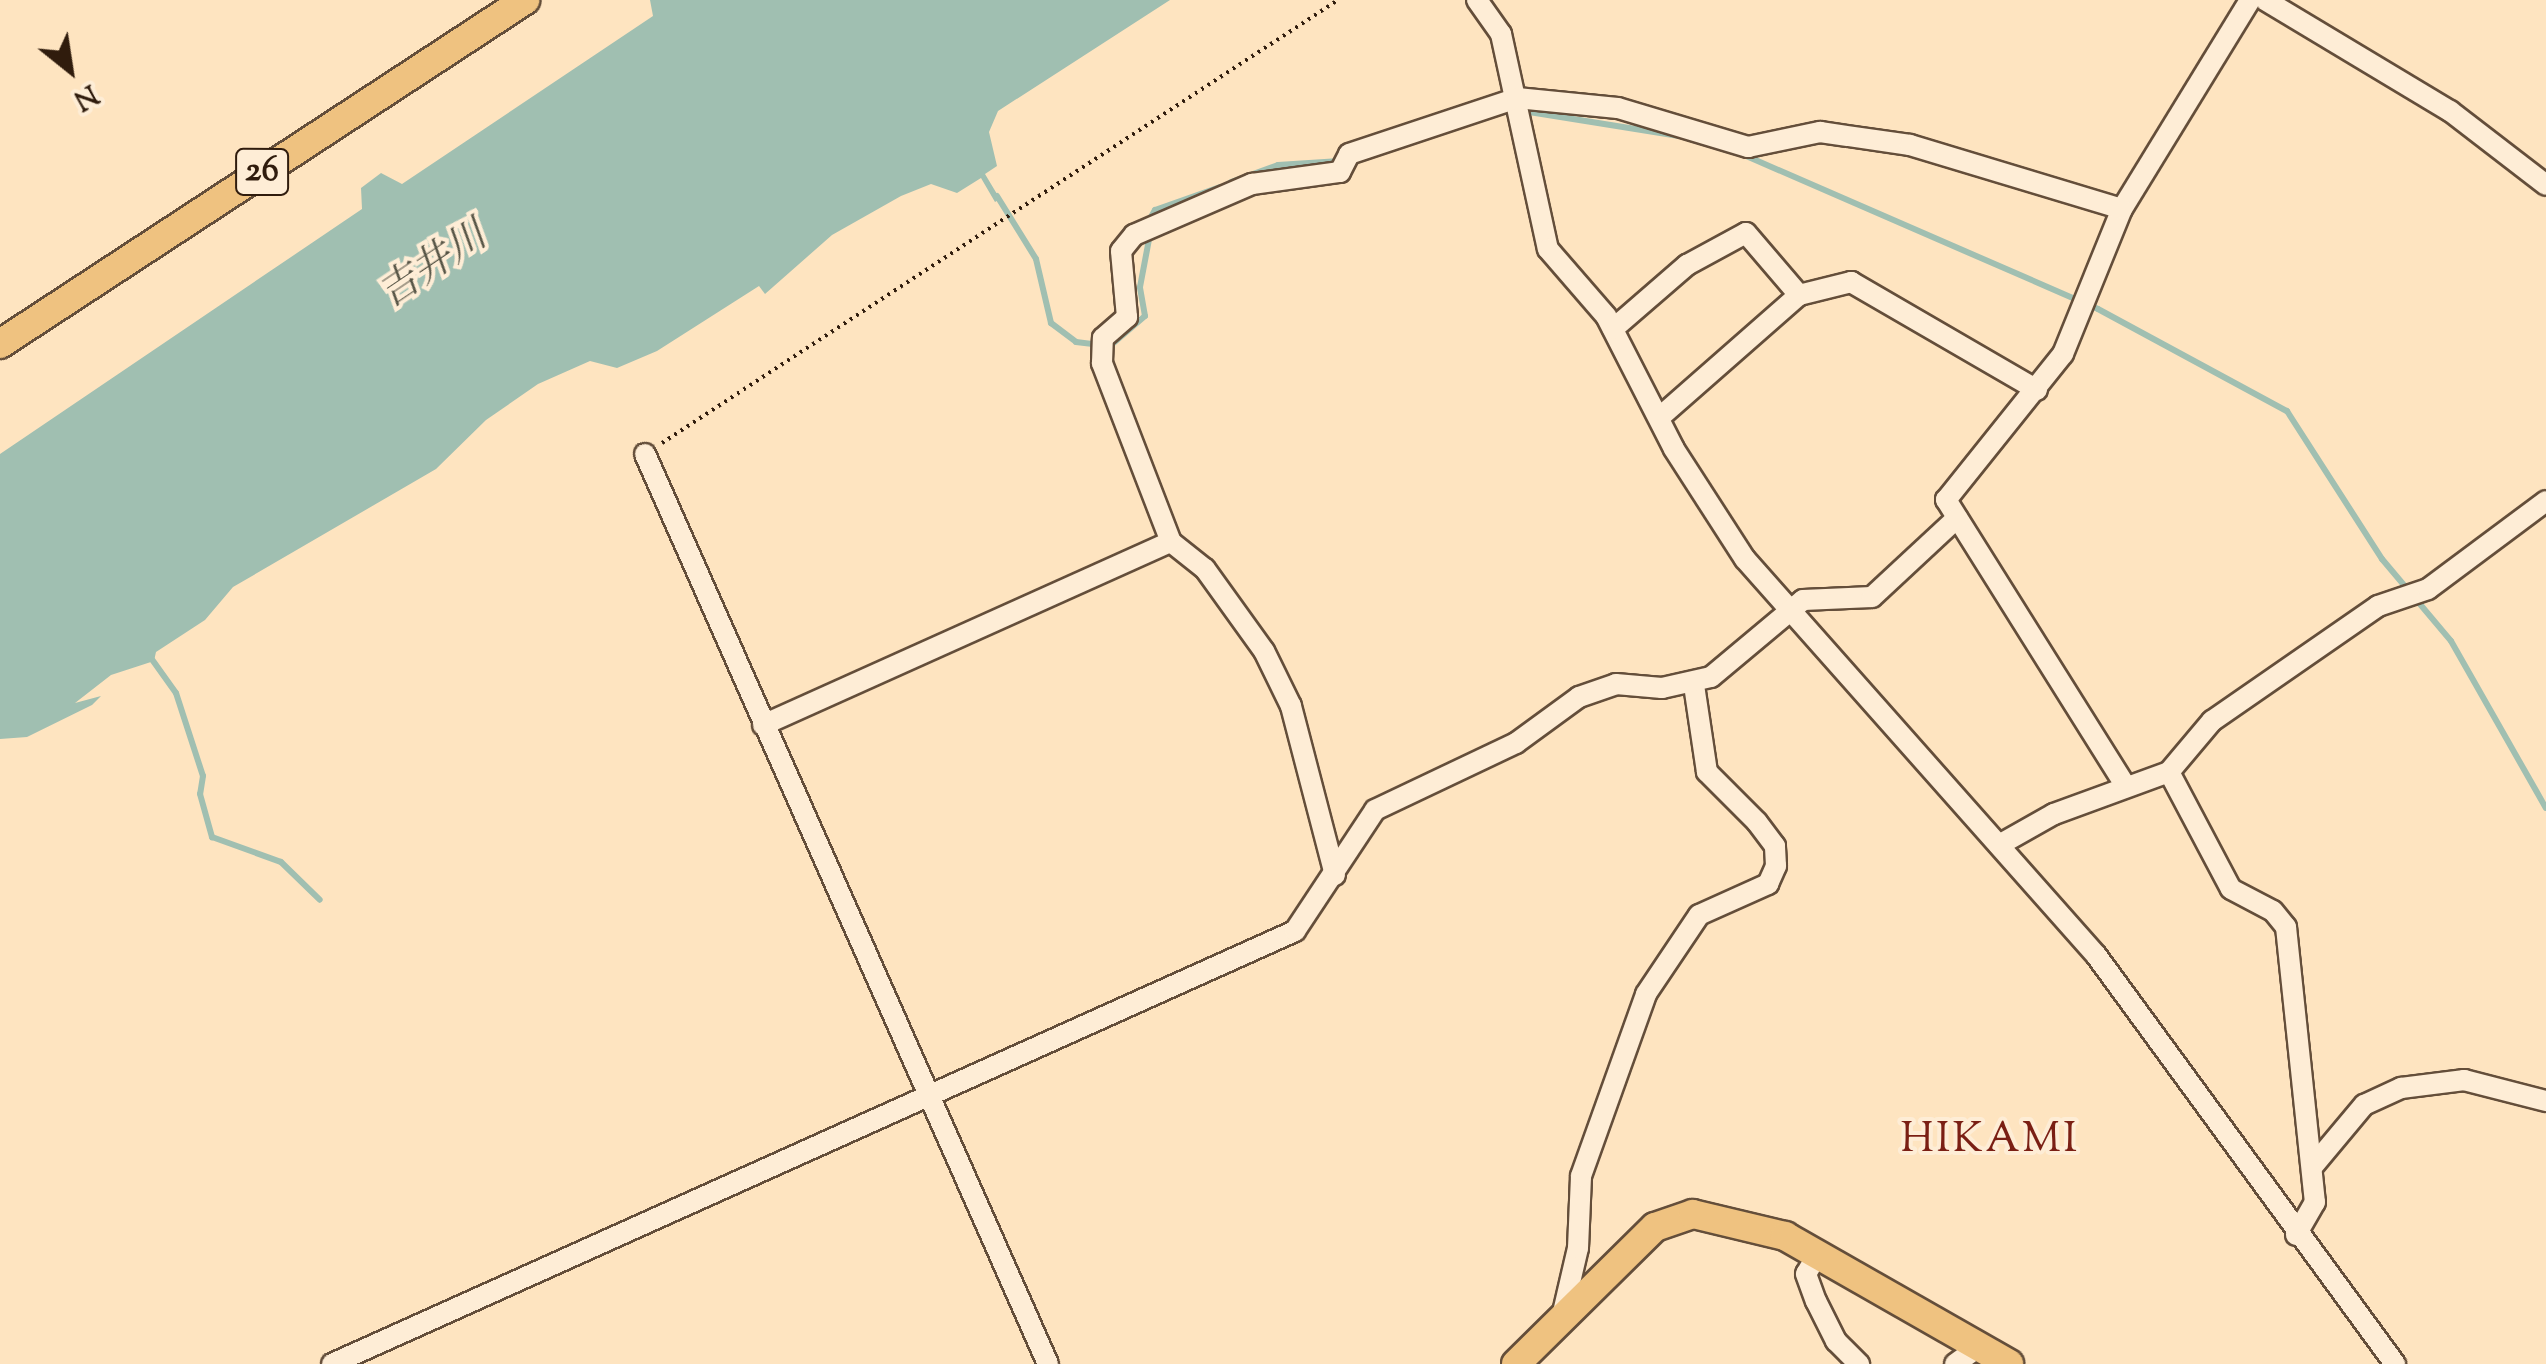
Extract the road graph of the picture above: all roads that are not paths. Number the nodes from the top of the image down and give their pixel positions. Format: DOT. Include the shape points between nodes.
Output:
graph roads {
  1 [pos="524,0"];
  2 [pos="1477,0"];
  3 [pos="2250,0"];
  4 [pos="2265,0"];
  5 [pos="1517,98"];
  6 [pos="2546,185"];
  7 [pos="2122,208"];
  8 [pos="1799,295"];
  9 [pos="1614,329"];
  10 [pos="0,344"];
  11 [pos="2037,390"];
  12 [pos="1660,417"];
  13 [pos="645,454"];
  14 [pos="2546,501"];
  15 [pos="1957,518"];
  16 [pos="1171,542"];
  17 [pos="1790,606"];
  18 [pos="1694,685"];
  19 [pos="764,725"];
  20 [pos="2169,772"];
  21 [pos="2126,785"];
  22 [pos="1999,846"];
  23 [pos="1335,875"];
  24 [pos="928,1098"];
  25 [pos="2546,1101"];
  26 [pos="2312,1166"];
  27 [pos="2296,1235"];
  28 [pos="1818,1254"];
  29 [pos="1561,1320"];
  30 [pos="1966,1356"];
  31 [pos="332,1364"];
  32 [pos="1048,1364"];
  33 [pos="1516,1364"];
  34 [pos="1859,1364"];
  35 [pos="2009,1364"];
  36 [pos="2395,1364"];
  1 -- 10 [label="main road, 26"];
  2 -- 5 [label="street" via="1501,34"];
  3 -- 7 [label="street"];
  4 -- 6 [label="street" via="2450,111"];
  5 -- 7 [label="street" via="1618,108 1748,147 1820,132 1910,146"];
  5 -- 9 [label="street" via="1548,250"];
  5 -- 16 [label="street" via="1349,154 1340,172 1252,184 1134,235 1121,251 1128,317 1103,338 1102,364"];
  7 -- 11 [label="street" via="2063,354"];
  8 -- 9 [label="street" via="1746,232 1687,265"];
  8 -- 11 [label="street" via="1851,282"];
  8 -- 12 [label="street"];
  9 -- 12 [label="street"];
  11 -- 15 [label="street" via="1946,500"];
  12 -- 17 [label="street" via="1745,559"];
  13 -- 19 [label="street"];
  14 -- 20 [label="street" via="2428,589 2378,606 2212,721"];
  15 -- 17 [label="street" via="1872,597"];
  15 -- 21 [label="street"];
  16 -- 19 [label="street"];
  16 -- 23 [label="street" via="1205,570 1278,678"];
  17 -- 18 [label="street"];
  17 -- 22 [label="street"];
  18 -- 23 [label="street" via="1616,684 1579,697 1516,743 1376,810"];
  18 -- 29 [label="street" via="1707,772 1766,834 1776,866 1768,884 1699,915 1646,994 1581,1176 1578,1248"];
  19 -- 24 [label="street"];
  20 -- 21 [label="street"];
  20 -- 26 [label="street" via="2231,889 2274,911 2286,927"];
  21 -- 22 [label="street"];
  22 -- 27 [label="street" via="2096,955"];
  23 -- 24 [label="street" via="1295,931"];
  24 -- 31 [label="street"];
  24 -- 32 [label="street"];
  25 -- 26 [label="street" via="2464,1080 2402,1088 2364,1105"];
  26 -- 27 [label="street" via="2315,1202"];
  27 -- 36 [label="street"];
  28 -- 29 [label="main road" via="1785,1236 1693,1214 1655,1227"];
  28 -- 30 [label="main road"];
  28 -- 34 [label="street" via="1806,1274 1816,1301 1836,1341"];
  29 -- 33 [label="main road"];
  30 -- 35 [label="main road"];
}
